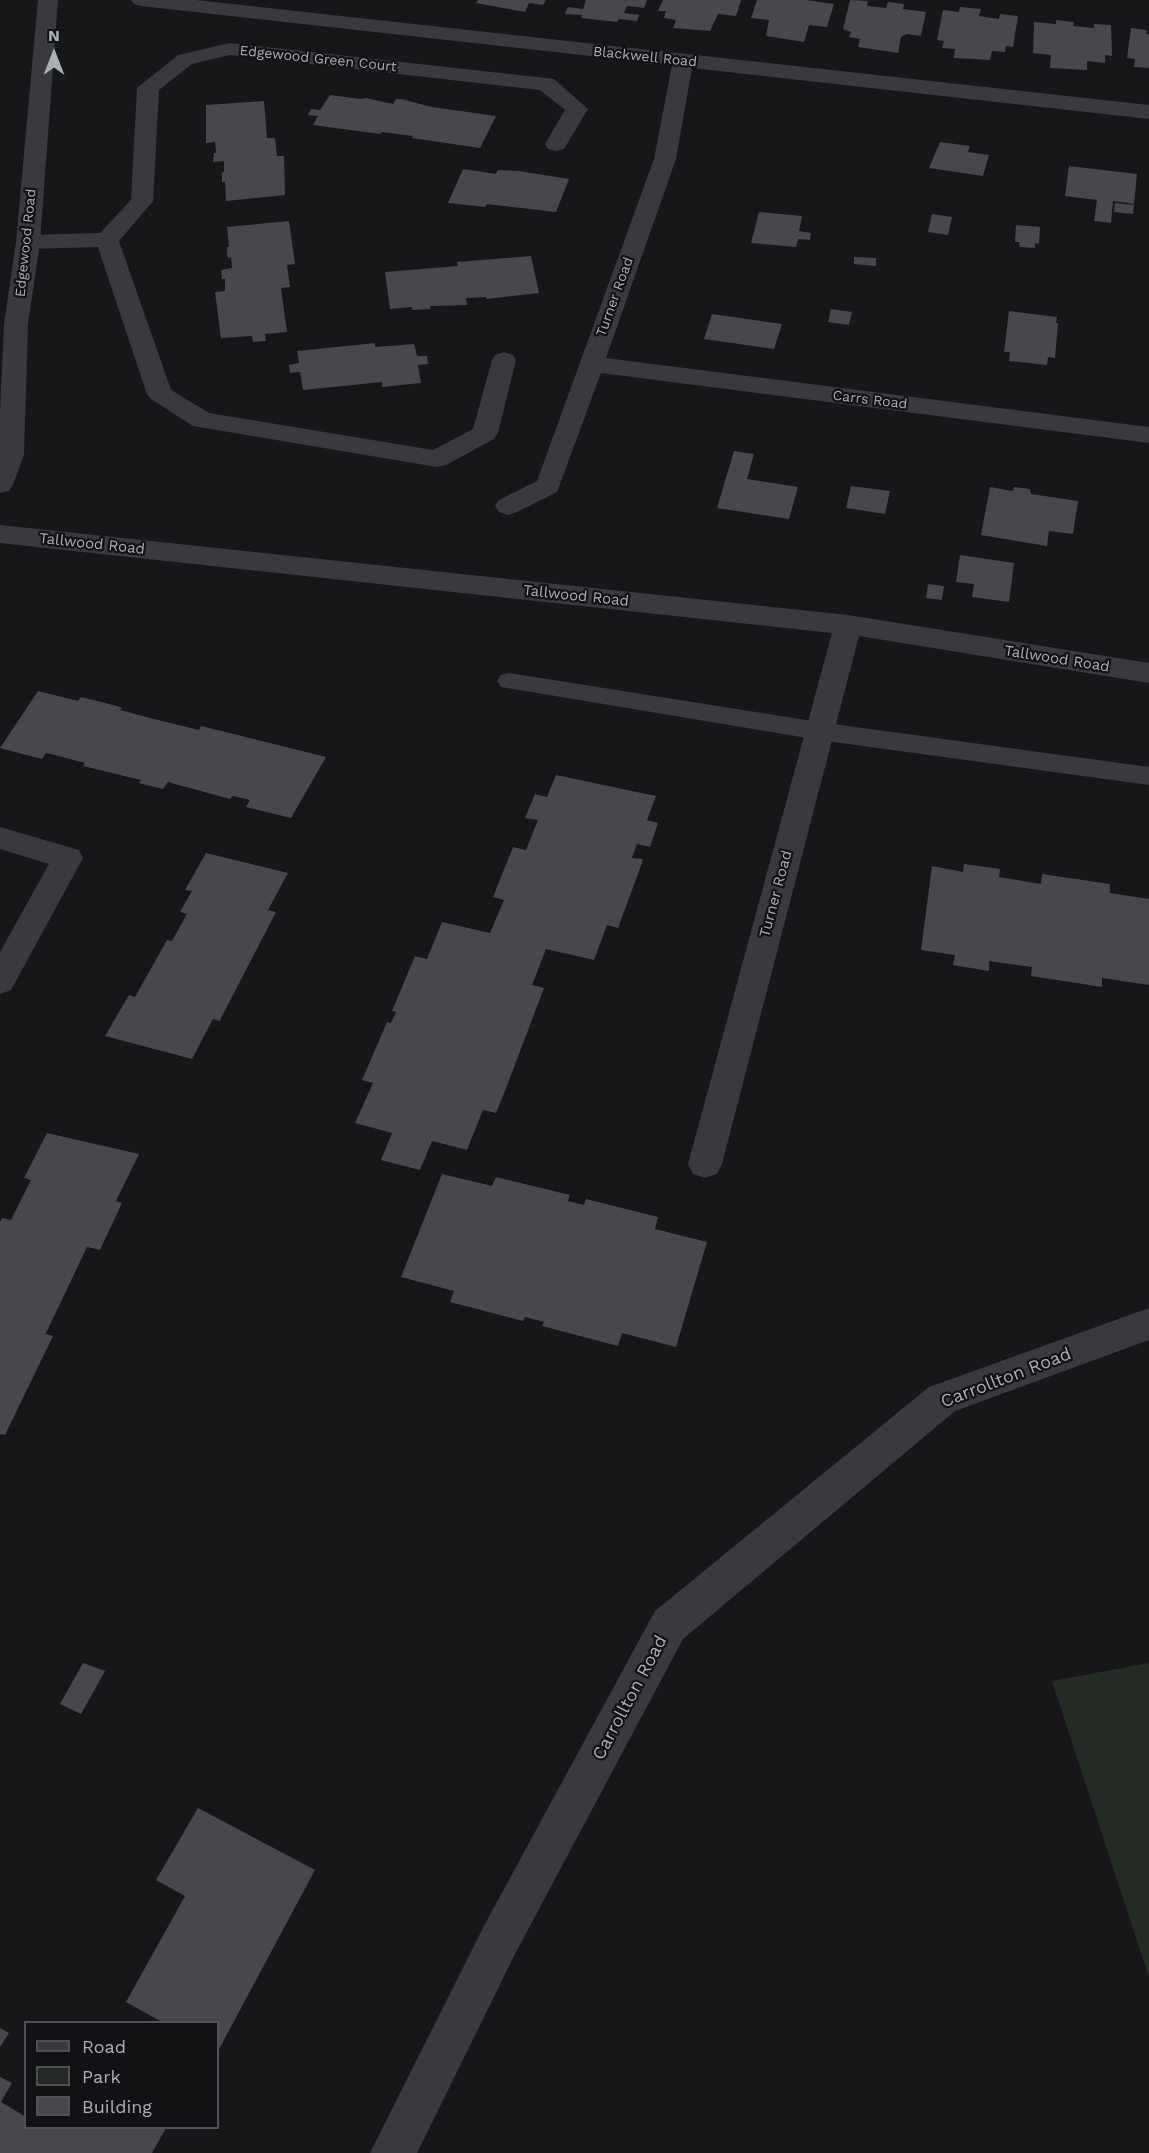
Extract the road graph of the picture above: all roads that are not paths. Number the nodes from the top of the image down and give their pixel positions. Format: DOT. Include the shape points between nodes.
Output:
graph roads {
  1 [pos="48,0"];
  2 [pos="141,0"];
  3 [pos="683,62"];
  4 [pos="1149,112"];
  5 [pos="556,144"];
  6 [pos="106,240"];
  7 [pos="28,242"];
  8 [pos="504,360"];
  9 [pos="591,364"];
  10 [pos="1149,435"];
  11 [pos="0,485"];
  12 [pos="508,506"];
  13 [pos="0,534"];
  14 [pos="848,625"];
  15 [pos="1149,673"];
  16 [pos="509,681"];
  17 [pos="819,731"];
  18 [pos="1149,776"];
  19 [pos="0,838"];
  20 [pos="0,981"];
  21 [pos="705,1164"];
  22 [pos="1149,1324"];
  23 [pos="393,2153"];
  1 -- 7 [label="street, Edgewood Road"];
  2 -- 3 [label="street, Blackwell Road"];
  3 -- 4 [label="street, Blackwell Road"];
  3 -- 9 [label="street, Turner Road" via="665,159"];
  5 -- 6 [label="street, Edgewood Green Court" via="578,109 546,84 230,49 185,59 148,88 142,201"];
  6 -- 7 [label="street"];
  6 -- 8 [label="street" via="160,394 202,420 437,459 484,433"];
  7 -- 11 [label="street, Edgewood Road" via="16,324 11,455"];
  9 -- 10 [label="street, Carrs Road"];
  9 -- 12 [label="street, Turner Road" via="548,486"];
  13 -- 14 [label="street, Tallwood Road"];
  14 -- 15 [label="street, Tallwood Road"];
  14 -- 17 [label="street, Turner Road"];
  16 -- 17 [label="lane"];
  17 -- 18 [label="lane"];
  17 -- 21 [label="street, Turner Road"];
  19 -- 20 [label="street" via="68,858"];
  22 -- 23 [label="street, Carrollton Road" via="942,1399 669,1625 500,1939"];
}
